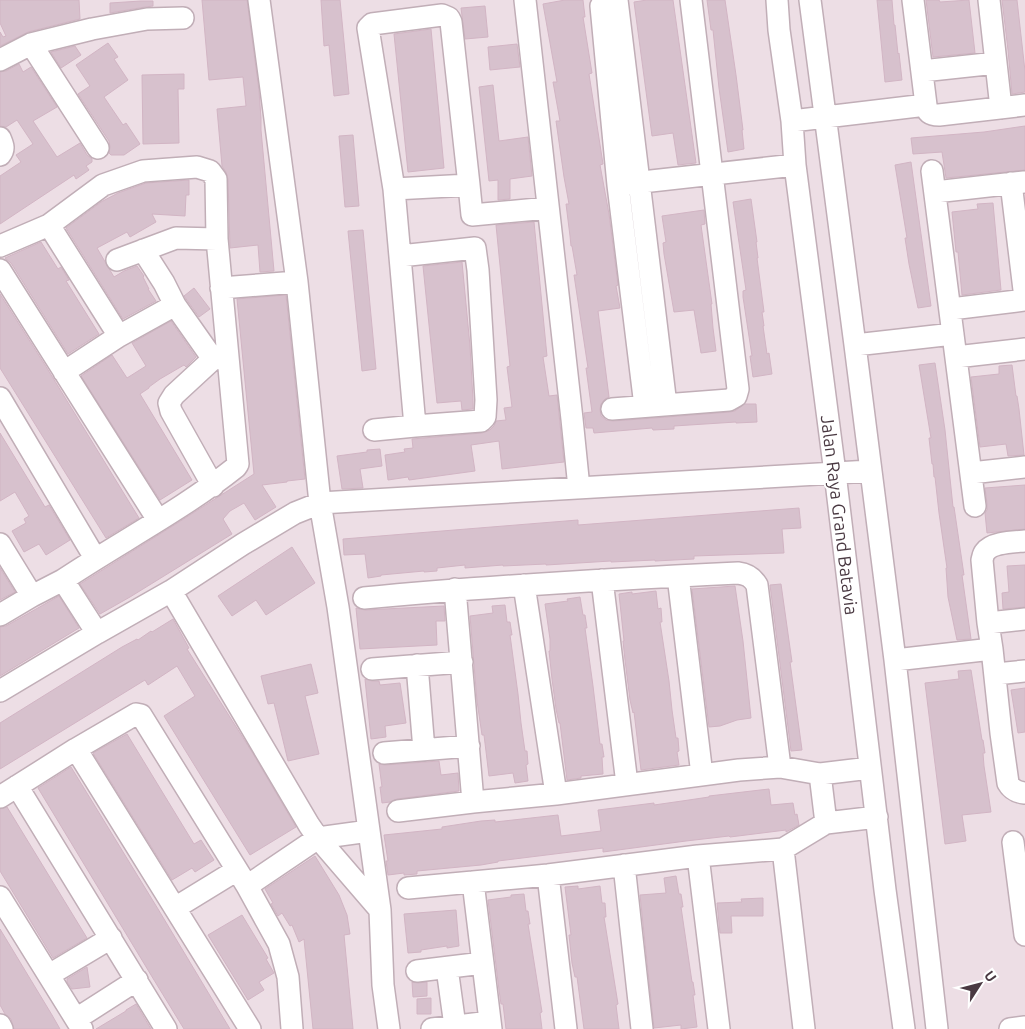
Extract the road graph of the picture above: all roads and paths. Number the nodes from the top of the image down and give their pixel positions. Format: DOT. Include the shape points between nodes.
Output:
graph roads {
  1 [pos="259,0"];
  2 [pos="524,0"];
  3 [pos="607,0"];
  4 [pos="617,0"];
  5 [pos="691,0"];
  6 [pos="777,0"];
  7 [pos="810,0"];
  8 [pos="913,0"];
  9 [pos="988,0"];
  10 [pos="183,18"];
  11 [pos="31,44"];
  12 [pos="0,60"];
  13 [pos="996,63"];
  14 [pos="922,71"];
  15 [pos="926,105"];
  16 [pos="1025,105"];
  17 [pos="1001,108"];
  18 [pos="825,117"];
  19 [pos="792,121"];
  20 [pos="0,138"];
  21 [pos="98,148"];
  22 [pos="0,155"];
  23 [pos="795,165"];
  24 [pos="932,171"];
  25 [pos="712,174"];
  26 [pos="1018,183"];
  27 [pos="628,184"];
  28 [pos="469,185"];
  29 [pos="394,189"];
  30 [pos="935,192"];
  31 [pos="548,208"];
  32 [pos="472,215"];
  33 [pos="49,225"];
  34 [pos="217,239"];
  35 [pos="0,246"];
  36 [pos="475,248"];
  37 [pos="143,250"];
  38 [pos="400,256"];
  39 [pos="117,260"];
  40 [pos="0,270"];
  41 [pos="297,282"];
  42 [pos="221,288"];
  43 [pos="1025,299"];
  44 [pos="175,305"];
  45 [pos="950,309"];
  46 [pos="953,334"];
  47 [pos="119,336"];
  48 [pos="856,345"];
  49 [pos="1025,349"];
  50 [pos="956,357"];
  51 [pos="220,359"];
  52 [pos="64,372"];
  53 [pos="0,398"];
  54 [pos="666,405"];
  55 [pos="644,406"];
  56 [pos="612,409"];
  57 [pos="415,426"];
  58 [pos="374,430"];
  59 [pos="1025,467"];
  60 [pos="870,471"];
  61 [pos="835,473"];
  62 [pos="971,473"];
  63 [pos="213,486"];
  64 [pos="579,488"];
  65 [pos="320,503"];
  66 [pos="975,506"];
  67 [pos="158,520"];
  68 [pos="1025,541"];
  69 [pos="0,544"];
  70 [pos="95,558"];
  71 [pos="678,576"];
  72 [pos="63,580"];
  73 [pos="602,580"];
  74 [pos="524,585"];
  75 [pos="456,589"];
  76 [pos="171,590"];
  77 [pos="32,596"];
  78 [pos="364,598"];
  79 [pos="0,615"];
  80 [pos="1025,619"];
  81 [pos="988,622"];
  82 [pos="97,633"];
  83 [pos="992,649"];
  84 [pos="895,660"];
  85 [pos="462,662"];
  86 [pos="417,665"];
  87 [pos="372,669"];
  88 [pos="1025,671"];
  89 [pos="996,674"];
  90 [pos="0,692"];
  91 [pos="469,746"];
  92 [pos="76,749"];
  93 [pos="424,750"];
  94 [pos="384,753"];
  95 [pos="780,767"];
  96 [pos="870,768"];
  97 [pos="820,774"];
  98 [pos="702,775"];
  99 [pos="626,784"];
  100 [pos="8,791"];
  101 [pos="1025,793"];
  102 [pos="556,794"];
  103 [pos="473,802"];
  104 [pos="398,811"];
  105 [pos="877,817"];
  106 [pos="826,823"];
  107 [pos="369,831"];
  108 [pos="318,838"];
  109 [pos="1013,842"];
  110 [pos="783,849"];
  111 [pos="698,856"];
  112 [pos="624,865"];
  113 [pos="1020,865"];
  114 [pos="548,875"];
  115 [pos="242,878"];
  116 [pos="473,882"];
  117 [pos="408,888"];
  118 [pos="0,897"];
  119 [pos="175,908"];
  120 [pos="380,910"];
  121 [pos="1025,935"];
  122 [pos="111,938"];
  123 [pos="483,963"];
  124 [pos="447,968"];
  125 [pos="417,971"];
  126 [pos="48,975"];
  127 [pos="137,980"];
  128 [pos="79,1024"];
  129 [pos="0,1025"];
  130 [pos="455,1026"];
  131 [pos="491,1026"];
  132 [pos="1025,1027"];
  133 [pos="2,1029"];
  134 [pos="166,1029"];
  135 [pos="250,1029"];
  136 [pos="292,1029"];
  137 [pos="390,1029"];
  138 [pos="432,1029"];
  139 [pos="566,1029"];
  140 [pos="642,1029"];
  141 [pos="719,1029"];
  142 [pos="804,1029"];
  143 [pos="904,1029"];
  144 [pos="937,1029"];
  145 [pos="1010,1029"];
  1 -- 41 [label="street"];
  2 -- 31 [label="street"];
  3 -- 27 [label="street" via="601,6"];
  4 -- 27 [label="street"];
  5 -- 25 [label="street"];
  6 -- 19 [label="street, Jalan Raya Grand Batavia"];
  7 -- 18 [label="street, Jalan Raya Grand Batavia"];
  8 -- 14 [label="street"];
  9 -- 13 [label="street"];
  10 -- 11 [label="street" via="147,19"];
  11 -- 12 [label="street"];
  11 -- 21 [label="street"];
  13 -- 14 [label="street"];
  13 -- 17 [label="street"];
  14 -- 15 [label="street"];
  15 -- 17 [label="street" via="928,112 934,115"];
  15 -- 18 [label="street"];
  16 -- 17 [label="street"];
  18 -- 19 [label="street"];
  18 -- 48 [label="street, Jalan Raya Grand Batavia"];
  19 -- 23 [label="street, Jalan Raya Grand Batavia"];
  20 -- 22 [label="street" via="4,148"];
  23 -- 25 [label="street"];
  23 -- 61 [label="street, Jalan Raya Grand Batavia"];
  24 -- 30 [label="street"];
  25 -- 27 [label="street"];
  25 -- 54 [label="street" via="738,389 736,396 729,400"];
  26 -- 30 [label="street"];
  26 -- 43 [label="street"];
  27 -- 54 [label="street"];
  27 -- 55 [label="street"];
  28 -- 29 [label="street"];
  28 -- 29 [label="street" via="451,22 442,15 372,24 368,28"];
  28 -- 32 [label="street"];
  29 -- 38 [label="street"];
  30 -- 45 [label="street"];
  31 -- 32 [label="street"];
  31 -- 64 [label="street"];
  32 -- 36 [label="street"];
  33 -- 34 [label="street" via="113,180 143,171 197,167 210,171 216,179"];
  33 -- 35 [label="street"];
  33 -- 47 [label="street"];
  34 -- 37 [label="street" via="176,238"];
  34 -- 42 [label="street"];
  36 -- 38 [label="street"];
  36 -- 57 [label="street" via="485,417 481,421"];
  37 -- 39 [label="street"];
  37 -- 44 [label="street"];
  38 -- 57 [label="street"];
  40 -- 52 [label="street"];
  41 -- 42 [label="street"];
  41 -- 65 [label="street"];
  42 -- 51 [label="street"];
  43 -- 45 [label="street"];
  44 -- 47 [label="street"];
  44 -- 51 [label="street"];
  45 -- 46 [label="street"];
  46 -- 48 [label="street"];
  46 -- 50 [label="street"];
  47 -- 52 [label="street"];
  48 -- 60 [label="street, Jalan Raya Grand Batavia"];
  49 -- 50 [label="street"];
  50 -- 62 [label="street"];
  51 -- 63 [label="street" via="238,463"];
  51 -- 63 [label="street" via="174,395 169,403"];
  52 -- 67 [label="street"];
  53 -- 70 [label="street"];
  54 -- 55 [label="street"];
  55 -- 56 [label="street"];
  57 -- 58 [label="street"];
  59 -- 62 [label="street"];
  60 -- 61 [label="street"];
  60 -- 84 [label="street, Jalan Raya Grand Batavia"];
  61 -- 64 [label="street"];
  61 -- 96 [label="street, Jalan Raya Grand Batavia"];
  62 -- 66 [label="street"];
  63 -- 67 [label="street"];
  64 -- 65 [label="street"];
  65 -- 76 [label="street" via="295,513"];
  65 -- 107 [label="street"];
  67 -- 70 [label="street"];
  68 -- 81 [label="street" via="996,545 984,553"];
  69 -- 77 [label="street"];
  70 -- 72 [label="street"];
  71 -- 73 [label="street"];
  71 -- 95 [label="street" via="747,574 757,585"];
  71 -- 98 [label="street"];
  72 -- 77 [label="street"];
  72 -- 82 [label="street"];
  73 -- 74 [label="street"];
  73 -- 99 [label="street"];
  74 -- 75 [label="street"];
  74 -- 102 [label="street"];
  75 -- 78 [label="street"];
  75 -- 85 [label="street"];
  76 -- 82 [label="street"];
  76 -- 108 [label="street"];
  77 -- 79 [label="street"];
  80 -- 81 [label="street"];
  81 -- 83 [label="street"];
  82 -- 90 [label="street"];
  83 -- 84 [label="street"];
  83 -- 89 [label="street"];
  84 -- 144 [label="street, Jalan Raya Grand Batavia"];
  85 -- 86 [label="street"];
  85 -- 91 [label="street"];
  86 -- 87 [label="street"];
  86 -- 93 [label="street"];
  88 -- 89 [label="street"];
  89 -- 101 [label="street" via="1008,783 1011,788"];
  91 -- 93 [label="street"];
  91 -- 103 [label="street"];
  92 -- 100 [label="street"];
  92 -- 115 [label="street" via="136,714 141,715"];
  92 -- 119 [label="street"];
  93 -- 94 [label="street"];
  95 -- 97 [label="street"];
  95 -- 98 [label="street"];
  96 -- 97 [label="street"];
  96 -- 105 [label="street, Jalan Raya Grand Batavia"];
  97 -- 106 [label="street"];
  98 -- 99 [label="street"];
  99 -- 102 [label="street"];
  100 -- 122 [label="street"];
  102 -- 103 [label="street"];
  103 -- 104 [label="street"];
  105 -- 106 [label="street"];
  105 -- 143 [label="street, Jalan Raya Grand Batavia"];
  106 -- 110 [label="street"];
  107 -- 108 [label="street"];
  107 -- 120 [label="street"];
  108 -- 115 [label="street"];
  108 -- 120 [label="street"];
  109 -- 113 [label="street"];
  110 -- 111 [label="street"];
  110 -- 142 [label="street"];
  111 -- 112 [label="street"];
  111 -- 141 [label="street"];
  112 -- 114 [label="street"];
  112 -- 140 [label="street"];
  113 -- 121 [label="street"];
  114 -- 116 [label="street"];
  114 -- 139 [label="street"];
  115 -- 119 [label="street"];
  115 -- 136 [label="street" via="279,944 288,977"];
  116 -- 117 [label="street"];
  116 -- 123 [label="street"];
  118 -- 126 [label="street"];
  119 -- 135 [label="street"];
  120 -- 137 [label="street" via="383,985"];
  122 -- 126 [label="street"];
  122 -- 127 [label="street"];
  123 -- 124 [label="street"];
  123 -- 131 [label="street"];
  124 -- 125 [label="street"];
  124 -- 130 [label="street"];
  126 -- 128 [label="street"];
  127 -- 128 [label="street"];
  127 -- 134 [label="street"];
  129 -- 133 [label="street"];
  130 -- 131 [label="street"];
  130 -- 138 [label="street"];
  132 -- 145 [label="street"];
}
